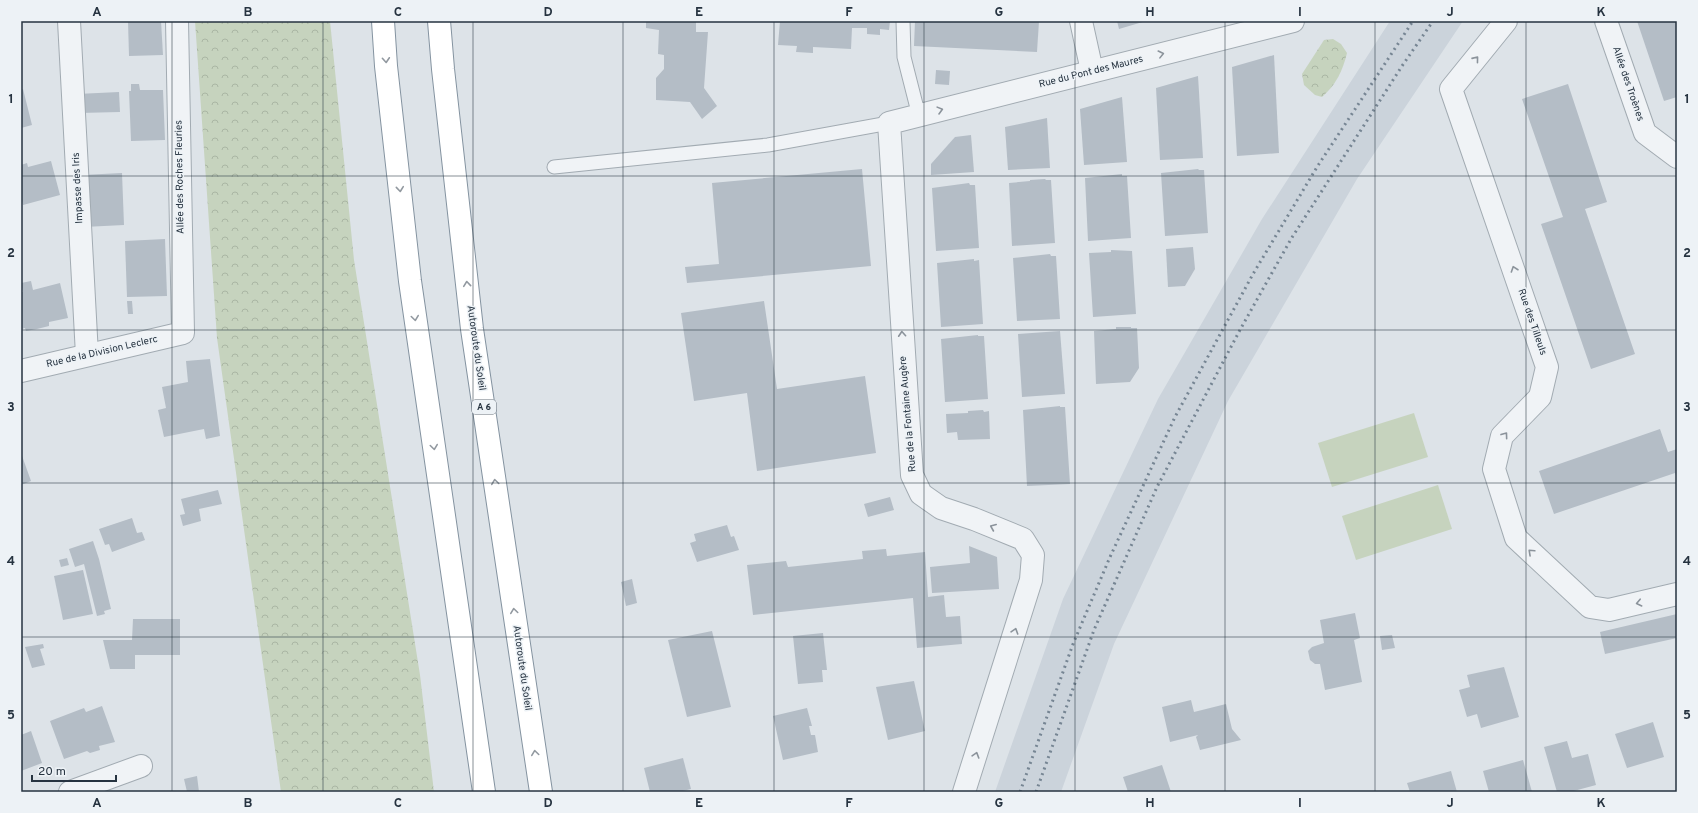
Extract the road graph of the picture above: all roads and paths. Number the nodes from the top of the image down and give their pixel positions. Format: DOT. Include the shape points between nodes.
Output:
graph roads {
  1 [pos="69,21"];
  2 [pos="177,21"];
  3 [pos="383,21"];
  4 [pos="439,21"];
  5 [pos="903,21"];
  6 [pos="1081,21"];
  7 [pos="1293,21"];
  8 [pos="1506,21"];
  9 [pos="1606,21"];
  10 [pos="1092,71"];
  11 [pos="919,116"];
  12 [pos="889,123"];
  13 [pos="1677,157"];
  14 [pos="554,168"];
  15 [pos="183,333"];
  16 [pos="87,355"];
  17 [pos="21,371"];
  18 [pos="1677,594"];
  19 [pos="141,766"];
  20 [pos="70,792"];
  21 [pos="484,792"];
  22 [pos="540,792"];
  23 [pos="964,792"];
  1 -- 16 [label="street, Impasse des Iris"];
  2 -- 15 [label="street, Allée des Roches Fleuries"];
  3 -- 21 [label="highway, one-way" via="410,281"];
  22 -- 4 [label="highway, Autoroute du Soleil / A 6, one-way" via="472,329"];
  5 -- 11 [label="lane" via="904,57"];
  6 -- 10 [label="street"];
  10 -- 7 [label="street, Rue du Pont des Maures, one-way"];
  18 -- 8 [label="street, Rue des Tilleuls, one-way" via="1609,610 1590,607 1516,538 1494,469 1502,436 1540,397 1547,366 1451,89"];
  9 -- 13 [label="street, Allée des Troènes" via="1645,133"];
  11 -- 10 [label="street, Rue du Pont des Maures, one-way"];
  11 -- 12 [label="street, Rue du Pont des Maures"];
  12 -- 14 [label="lane" via="768,145"];
  23 -- 12 [label="street, Rue de la Fontaine Augère, one-way" via="1031,580 1033,555 1023,539 941,508 921,494 912,475"];
  15 -- 16 [label="street, Rue de la Division Leclerc"];
  16 -- 17 [label="street, Rue de la Division Leclerc"];
  19 -- 20 [label="street"];
}
